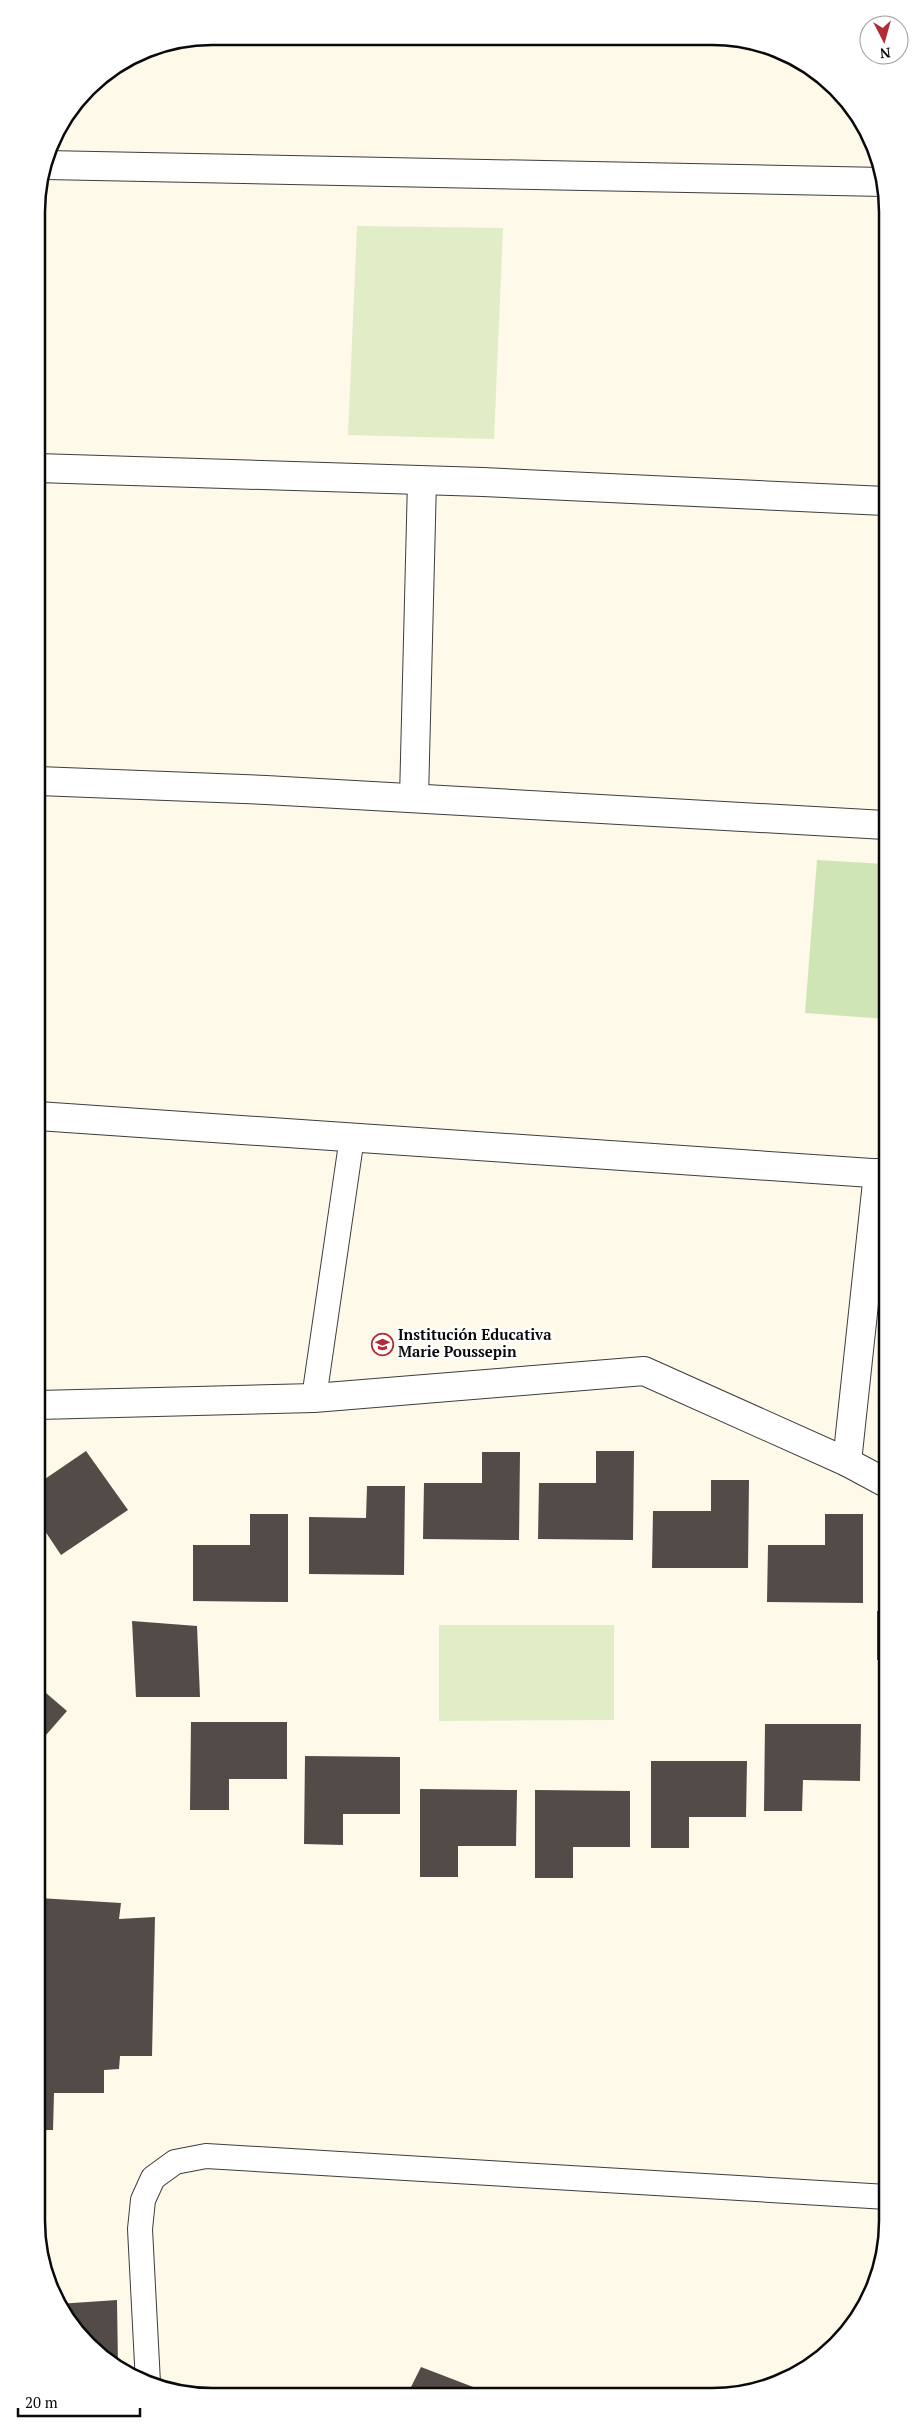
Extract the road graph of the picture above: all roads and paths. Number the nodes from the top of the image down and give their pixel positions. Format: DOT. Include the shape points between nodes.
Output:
graph roads {
  1 [pos="52,165"];
  2 [pos="877,182"];
  3 [pos="45,468"];
  4 [pos="422,481"];
  5 [pos="879,501"];
  6 [pos="45,780"];
  7 [pos="414,798"];
  8 [pos="879,826"];
  9 [pos="45,1116"];
  10 [pos="352,1137"];
  11 [pos="879,1173"];
  12 [pos="879,1198"];
  13 [pos="314,1398"];
  14 [pos="45,1405"];
  15 [pos="847,1462"];
  16 [pos="879,1479"];
  17 [pos="879,2198"];
  18 [pos="148,2375"];
  1 -- 2 [label="street"];
  3 -- 4 [label="street"];
  4 -- 5 [label="street"];
  4 -- 7 [label="street"];
  6 -- 7 [label="street"];
  7 -- 8 [label="street"];
  9 -- 10 [label="street"];
  10 -- 11 [label="street"];
  10 -- 13 [label="lane"];
  12 -- 15 [label="street"];
  13 -- 14 [label="street"];
  13 -- 15 [label="street" via="644,1371"];
  15 -- 16 [label="street"];
  17 -- 18 [label="lane" via="206,2156 175,2162 153,2178 142,2200 140,2230"];
}
